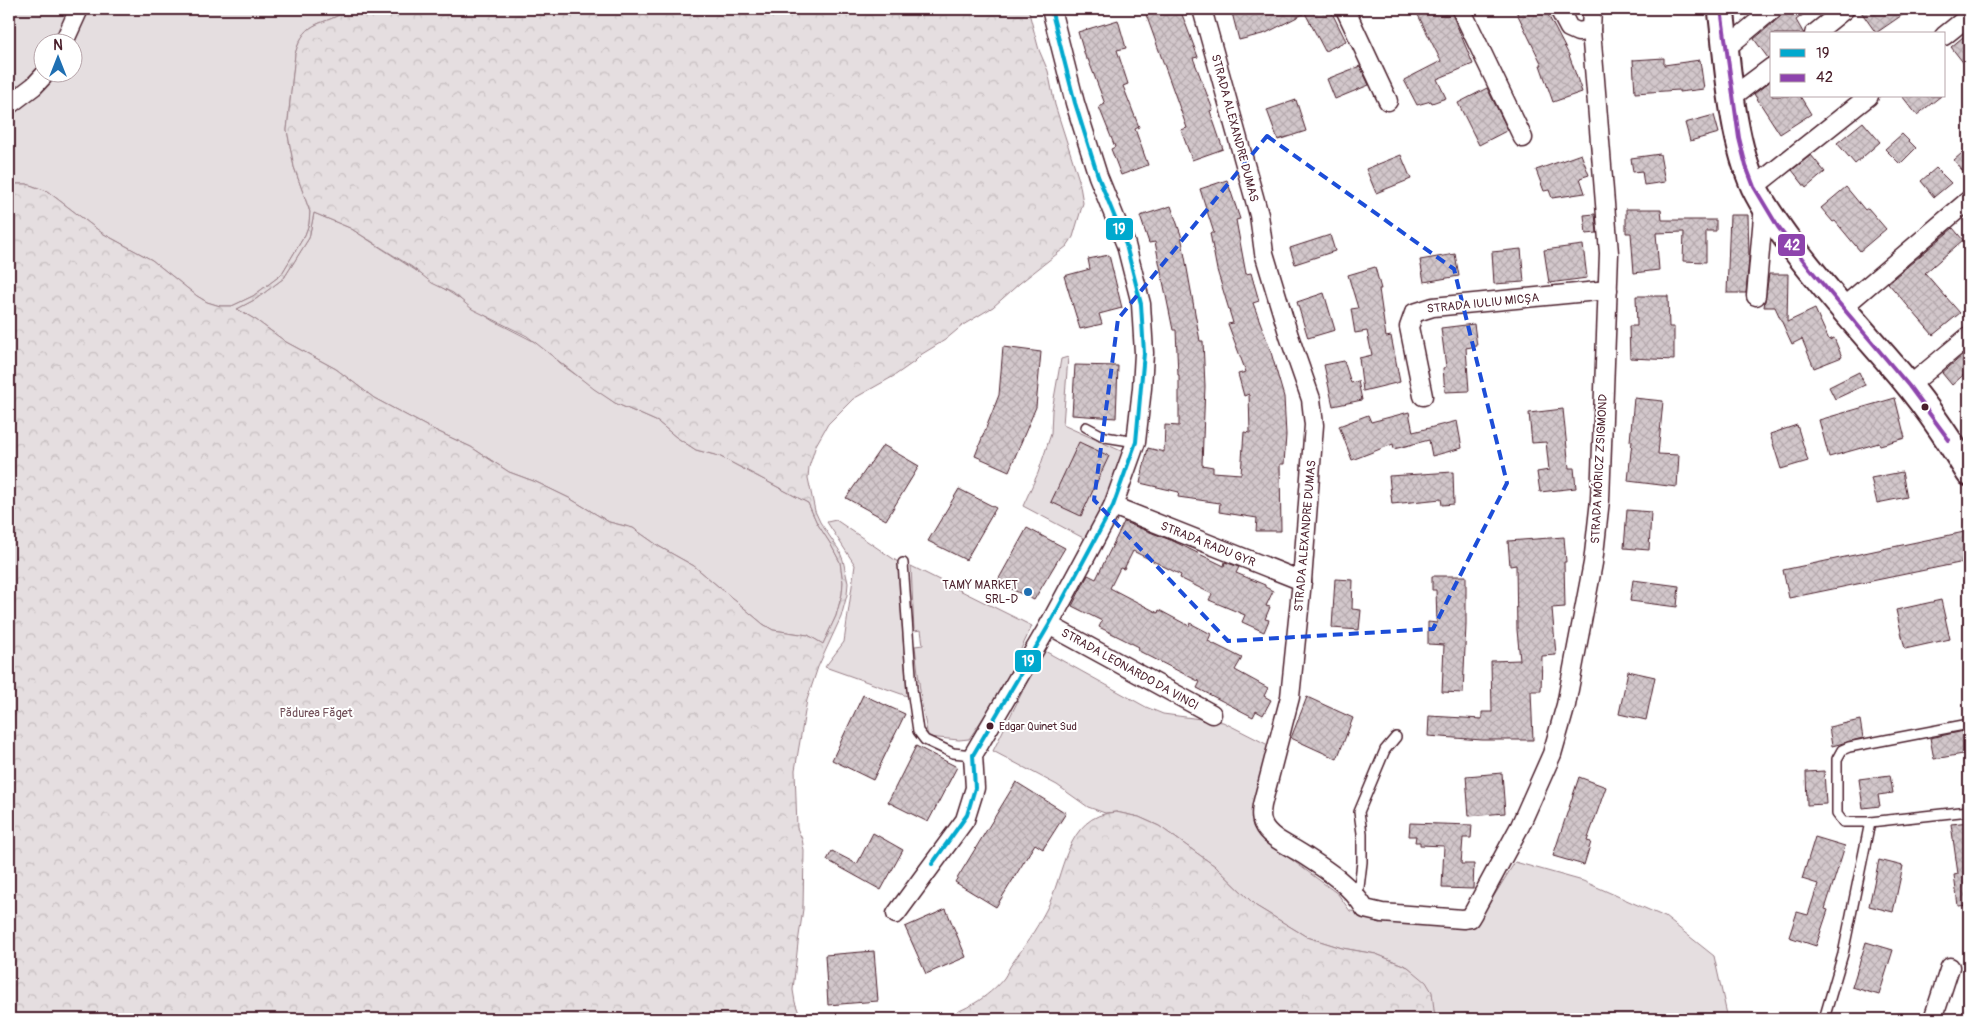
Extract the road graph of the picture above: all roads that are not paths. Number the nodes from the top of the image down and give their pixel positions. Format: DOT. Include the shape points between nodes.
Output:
graph roads {
  1 [pos="79,9"];
  2 [pos="1051,9"];
  3 [pos="1202,9"];
  4 [pos="1345,9"];
  5 [pos="1460,9"];
  6 [pos="1559,9"];
  7 [pos="1592,9"];
  8 [pos="1721,9"];
  9 [pos="1773,9"];
  10 [pos="1845,9"];
  11 [pos="1969,16"];
  12 [pos="1591,30"];
  13 [pos="69,32"];
  14 [pos="1816,32"];
  15 [pos="1946,34"];
  16 [pos="1726,48"];
  17 [pos="1770,68"];
  18 [pos="35,82"];
  19 [pos="1732,97"];
  20 [pos="1867,98"];
  21 [pos="1388,101"];
  22 [pos="9,104"];
  23 [pos="1523,138"];
  24 [pos="1759,196"];
  25 [pos="1969,200"];
  26 [pos="1608,290"];
  27 [pos="1756,296"];
  28 [pos="1842,308"];
  29 [pos="1969,336"];
  30 [pos="1909,386"];
  31 [pos="1423,396"];
  32 [pos="1086,427"];
  33 [pos="1136,442"];
  34 [pos="1969,473"];
  35 [pos="1113,506"];
  36 [pos="903,563"];
  37 [pos="1302,581"];
  38 [pos="1049,625"];
  39 [pos="1212,714"];
  40 [pos="1969,724"];
  41 [pos="1396,737"];
  42 [pos="973,755"];
  43 [pos="1969,811"];
  44 [pos="1870,822"];
  45 [pos="1358,897"];
  46 [pos="1476,908"];
  47 [pos="896,914"];
  48 [pos="1950,967"];
  49 [pos="1824,1019"];
  50 [pos="1933,1019"];
  1 -- 13 [label="street"];
  2 -- 33 [label="street" via="1078,112 1098,176 1126,245 1141,304 1144,353"];
  3 -- 37 [label="street, STRADA ALEXANDRE DUMAS" via="1258,216 1264,252 1312,399 1314,426"];
  4 -- 21 [label="street"];
  5 -- 23 [label="street"];
  6 -- 12 [label="street" via="1569,28 1578,32"];
  7 -- 12 [label="street, STRADA MÓRICZ ZSIGMOND"];
  8 -- 16 [label="street"];
  9 -- 16 [label="street"];
  10 -- 14 [label="street"];
  11 -- 15 [label="street"];
  12 -- 26 [label="street, STRADA MÓRICZ ZSIGMOND" via="1609,253"];
  16 -- 19 [label="street"];
  17 -- 19 [label="street"];
  18 -- 22 [label="street"];
  19 -- 24 [label="street" via="1746,166"];
  20 -- 24 [label="street"];
  24 -- 27 [label="street"];
  24 -- 28 [label="street" via="1794,248"];
  25 -- 28 [label="street"];
  26 -- 31 [label="street, STRADA IULIU MICȘA" via="1433,307 1414,313 1409,327"];
  26 -- 46 [label="street, STRADA MÓRICZ ZSIGMOND" via="1600,500 1593,563 1566,705 1552,754 1520,826"];
  28 -- 30 [label="street"];
  29 -- 30 [label="street"];
  30 -- 34 [label="street"];
  32 -- 33 [label="lane" via="1105,437"];
  33 -- 35 [label="street"];
  35 -- 37 [label="street, STRADA RADU GYR"];
  35 -- 38 [label="street"];
  36 -- 42 [label="lane" via="918,731 925,740 953,753"];
  37 -- 45 [label="street, STRADA ALEXANDRE DUMAS" via="1290,697 1262,804 1262,823 1269,833 1328,872"];
  38 -- 39 [label="street, STRADA LEONARDO DA VINCI"];
  38 -- 42 [label="street"];
  40 -- 44 [label="lane" via="1842,750 1837,759 1837,814 1843,822"];
  41 -- 45 [label="lane" via="1385,750 1359,812 1362,862"];
  42 -- 47 [label="street" via="975,788 967,815"];
  43 -- 44 [label="lane"];
  44 -- 49 [label="lane" via="1843,954"];
  45 -- 46 [label="street, STRADA ALEXANDRE DUMAS" via="1365,909 1391,914 1463,919 1470,918"];
  48 -- 50 [label="street"];
}
